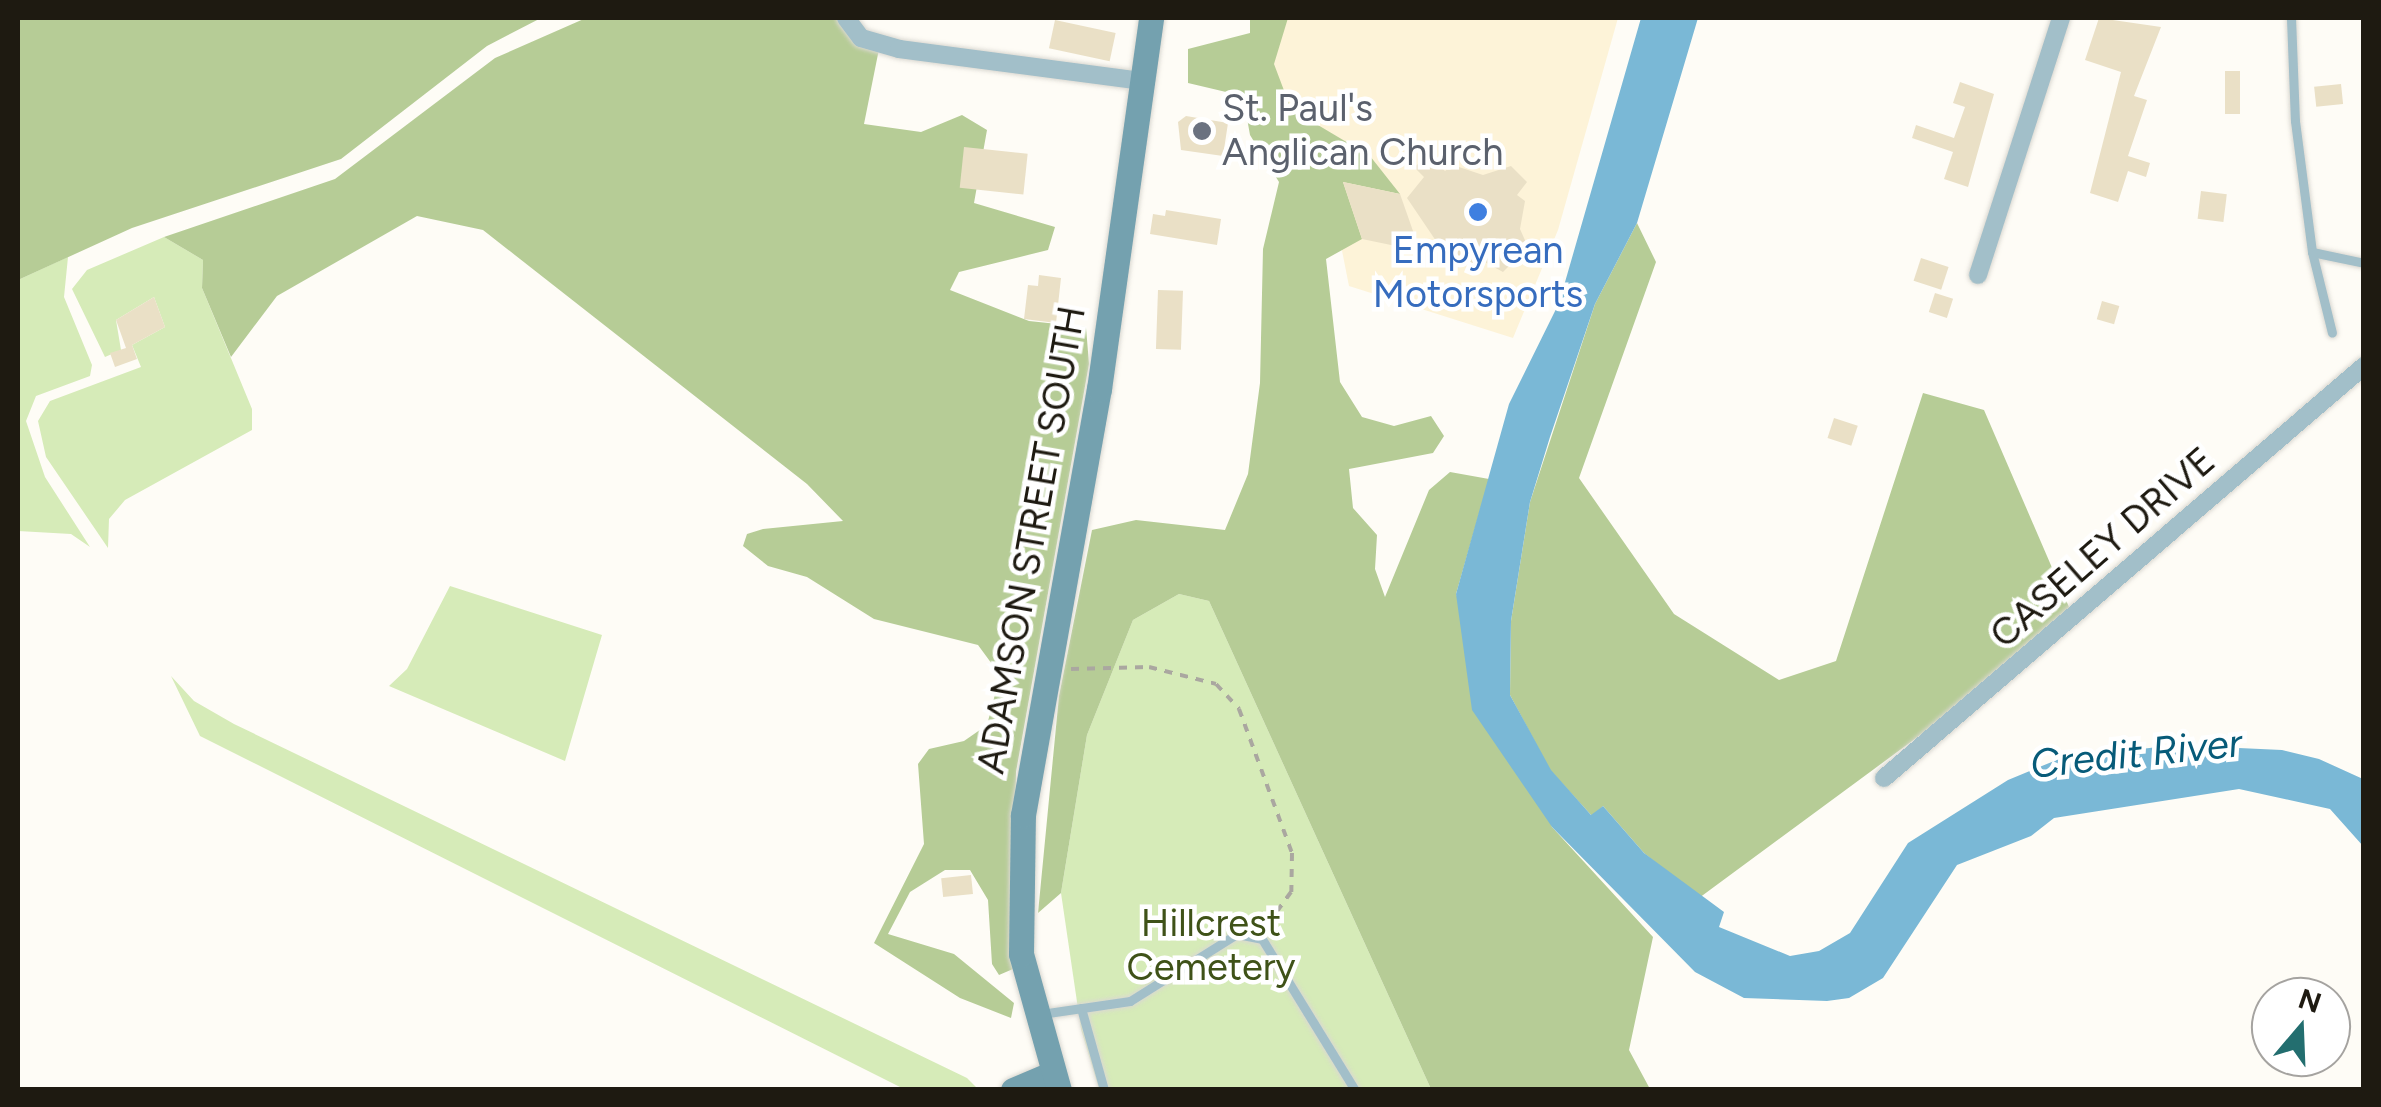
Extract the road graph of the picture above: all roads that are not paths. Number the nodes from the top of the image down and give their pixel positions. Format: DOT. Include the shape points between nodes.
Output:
graph roads {
  1 [pos="846,18"];
  2 [pos="1151,18"];
  3 [pos="2061,18"];
  4 [pos="2291,18"];
  5 [pos="1143,81"];
  6 [pos="2312,252"];
  7 [pos="2364,263"];
  8 [pos="1978,275"];
  9 [pos="2332,333"];
  10 [pos="2364,366"];
  11 [pos="1884,778"];
  12 [pos="1080,1008"];
  13 [pos="1034,1015"];
  14 [pos="1055,1082"];
  15 [pos="1352,1086"];
  16 [pos="1013,1090"];
  17 [pos="1104,1090"];
  18 [pos="1338,1090"];
  1 -- 5 [label="street" via="861,38 900,50"];
  2 -- 5 [label="main road, ADAMSON STREET SOUTH"];
  3 -- 8 [label="street"];
  4 -- 6 [label="lane" via="2295,121"];
  5 -- 13 [label="main road, ADAMSON STREET SOUTH" via="1099,389 1046,669 1020,870 1022,954"];
  6 -- 7 [label="lane"];
  6 -- 9 [label="lane"];
  10 -- 11 [label="street, CASELEY DRIVE"];
  12 -- 13 [label="lane"];
  12 -- 15 [label="lane" via="1130,1001 1237,934 1262,939"];
  12 -- 17 [label="lane"];
  13 -- 14 [label="main road, ADAMSON STREET SOUTH"];
  14 -- 16 [label="main road"];
  15 -- 18 [label="lane"];
}
